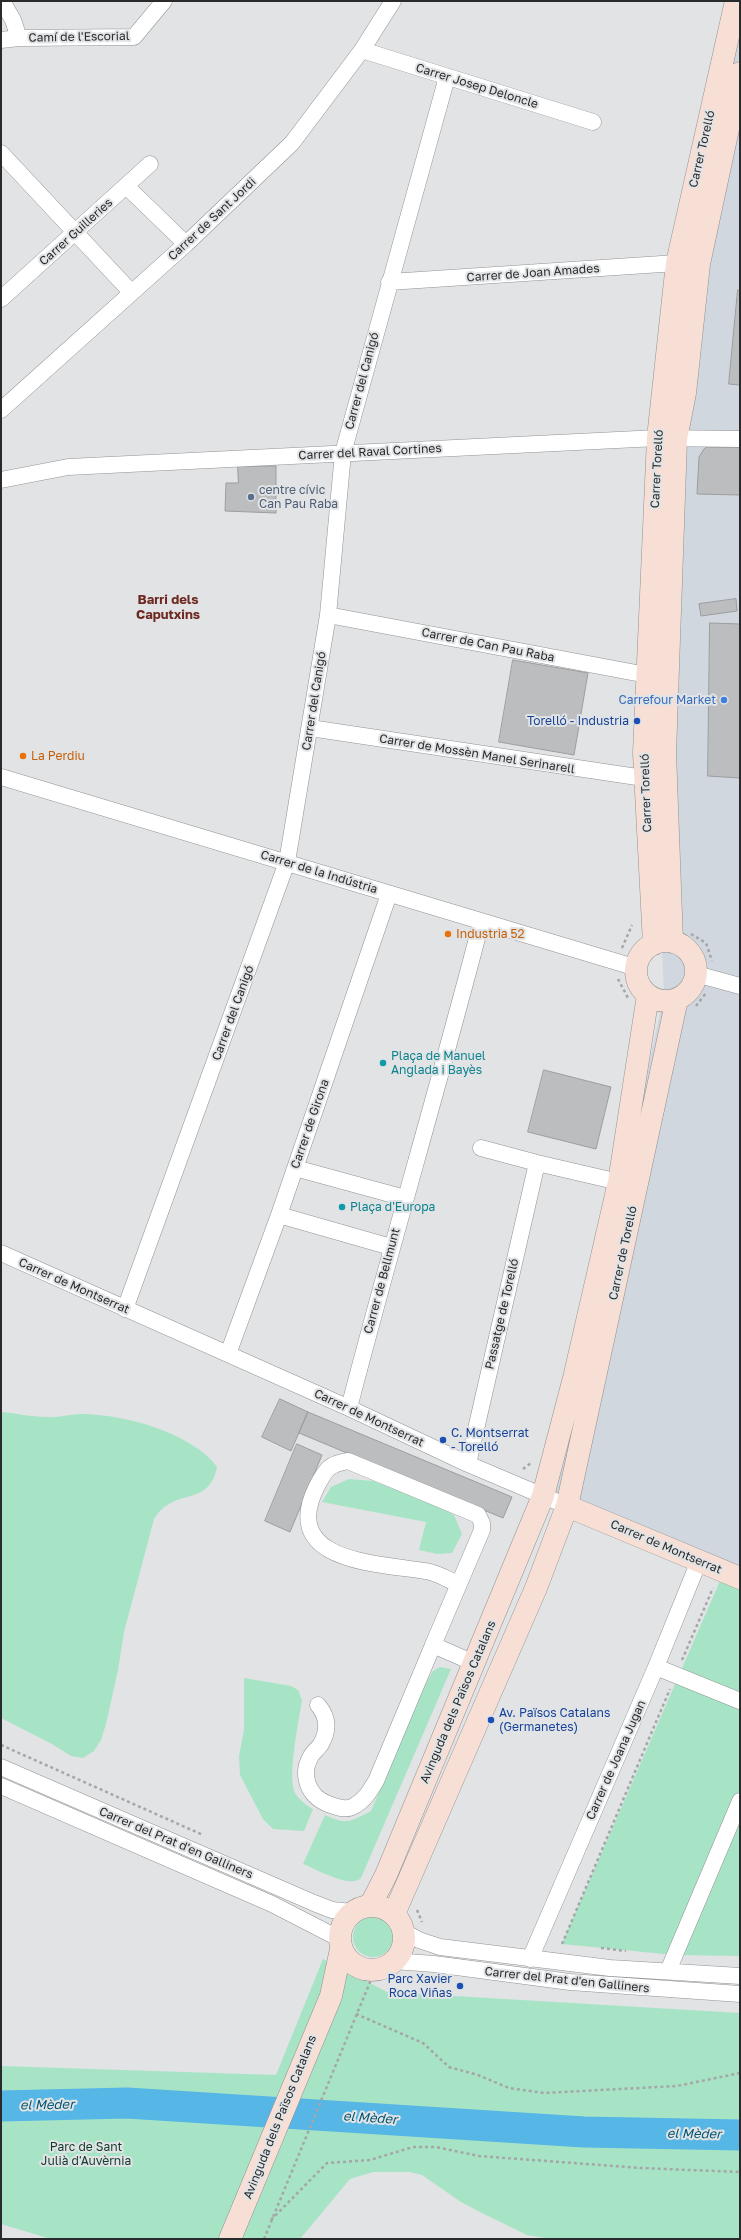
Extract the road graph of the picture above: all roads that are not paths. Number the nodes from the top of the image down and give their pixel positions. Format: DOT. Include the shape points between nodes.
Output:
graph roads {
  1 [pos="2,1"];
  2 [pos="164,1"];
  3 [pos="393,1"];
  4 [pos="736,1"];
  5 [pos="19,38"];
  6 [pos="1,40"];
  7 [pos="362,50"];
  8 [pos="740,73"];
  9 [pos="447,78"];
  10 [pos="592,122"];
  11 [pos="1,153"];
  12 [pos="150,164"];
  13 [pos="126,186"];
  14 [pos="75,233"];
  15 [pos="186,244"];
  16 [pos="677,263"];
  17 [pos="389,282"];
  18 [pos="131,292"];
  19 [pos="1,299"];
  20 [pos="1,410"];
  21 [pos="667,438"];
  22 [pos="740,439"];
  23 [pos="343,453"];
  24 [pos="1,480"];
  25 [pos="328,615"];
  26 [pos="647,675"];
  27 [pos="310,728"];
  28 [pos="1,777"];
  29 [pos="644,778"];
  30 [pos="287,862"];
  31 [pos="389,894"];
  32 [pos="481,923"];
  33 [pos="672,939"];
  34 [pos="637,968"];
  35 [pos="704,977"];
  36 [pos="740,986"];
  37 [pos="648,994"];
  38 [pos="677,999"];
  39 [pos="481,1148"];
  40 [pos="537,1164"];
  41 [pos="295,1168"];
  42 [pos="619,1182"];
  43 [pos="405,1198"];
  44 [pos="279,1215"];
  45 [pos="391,1247"];
  46 [pos="1,1253"];
  47 [pos="125,1309"];
  48 [pos="228,1354"];
  49 [pos="349,1408"];
  50 [pos="468,1464"];
  51 [pos="543,1496"];
  52 [pos="568,1506"];
  53 [pos="698,1561"];
  54 [pos="740,1578"];
  55 [pos="458,1584"];
  56 [pos="433,1645"];
  57 [pos="474,1663"];
  58 [pos="656,1667"];
  59 [pos="740,1701"];
  60 [pos="318,1705"];
  61 [pos="1,1767"];
  62 [pos="1,1786"];
  63 [pos="740,1801"];
  64 [pos="361,1909"];
  65 [pos="399,1923"];
  66 [pos="341,1944"];
  67 [pos="530,1959"];
  68 [pos="378,1967"];
  69 [pos="668,1972"];
  70 [pos="740,1976"];
  71 [pos="740,1994"];
  72 [pos="331,1996"];
  73 [pos="230,2239"];
  1 -- 5 [label="street" via="13,20"];
  2 -- 5 [label="street, Camí de l'Escorial" via="134,37"];
  3 -- 7 [label="street, Carrer de Sant Jordi"];
  4 -- 16 [label="street, Carrer Torelló"];
  5 -- 6 [label="street, Camí de l'Escorial"];
  7 -- 9 [label="street, Carrer Josep Deloncle"];
  7 -- 15 [label="street, Carrer de Sant Jordi" via="292,143"];
  8 -- 21 [label="street, Carrer Torelló" via="699,264 685,393"];
  9 -- 10 [label="street, Carrer Josep Deloncle"];
  9 -- 17 [label="street, Carrer del Canigó"];
  11 -- 14 [label="street"];
  12 -- 13 [label="street, Carrer Guilleries"];
  13 -- 14 [label="street, Carrer Guilleries"];
  13 -- 15 [label="street"];
  14 -- 18 [label="street"];
  14 -- 19 [label="street, Carrer Guilleries"];
  15 -- 18 [label="street, Carrer de Sant Jordi"];
  16 -- 17 [label="street, Carrer de Joan Amades"];
  16 -- 21 [label="street, Carrer Torelló"];
  17 -- 23 [label="street, Carrer del Canigó"];
  18 -- 20 [label="street, Carrer de Sant Jordi"];
  21 -- 22 [label="street, Carrer del Raval Cortines"];
  21 -- 23 [label="street, Carrer del Raval Cortines"];
  21 -- 26 [label="street, Carrer Torelló"];
  21 -- 33 [label="street, Carrer Torelló" via="665,753"];
  23 -- 24 [label="street, Carrer del Raval Cortines" via="68,467"];
  23 -- 25 [label="street, Carrer del Canigó"];
  25 -- 26 [label="street, Carrer de Can Pau Raba"];
  25 -- 27 [label="street, Carrer del Canigó"];
  26 -- 29 [label="street, Carrer Torelló"];
  27 -- 29 [label="street, Carrer de Mossèn Manel Serinarell"];
  27 -- 30 [label="street, Carrer del Canigó"];
  28 -- 30 [label="street, Carrer de la Indústria"];
  29 -- 33 [label="street, Carrer Torelló"];
  30 -- 31 [label="street, Carrer de la Indústria"];
  30 -- 47 [label="street, Carrer del Canigó"];
  31 -- 32 [label="street, Carrer de la Indústria"];
  31 -- 41 [label="street, Carrer de Girona"];
  32 -- 34 [label="street, Carrer de la Indústria"];
  32 -- 43 [label="street, Carrer de Bellmunt" via="441,1078"];
  33 -- 34 [label="street" via="642,954"];
  33 -- 35 [label="street" via="691,954"];
  34 -- 37 [label="street" via="639,983"];
  35 -- 36 [label="street"];
  35 -- 38 [label="street"];
  37 -- 38 [label="street" via="662,1000"];
  37 -- 42 [label="street, Carrer de Torelló"];
  38 -- 52 [label="street, Carrer de Torelló"];
  39 -- 40 [label="street"];
  40 -- 42 [label="street"];
  40 -- 50 [label="street, Passatge de Torelló"];
  41 -- 43 [label="street"];
  41 -- 44 [label="street, Carrer de Girona"];
  42 -- 51 [label="street, Carrer de Torelló" via="574,1378"];
  43 -- 45 [label="street, Carrer de Bellmunt"];
  44 -- 45 [label="street"];
  44 -- 48 [label="street, Carrer de Girona"];
  45 -- 49 [label="street, Carrer de Bellmunt"];
  46 -- 47 [label="street, Carrer de Montserrat"];
  47 -- 48 [label="street, Carrer de Montserrat"];
  48 -- 49 [label="street, Carrer de Montserrat"];
  49 -- 50 [label="street, Carrer de Montserrat"];
  50 -- 51 [label="street, Carrer de Montserrat"];
  51 -- 52 [label="street, Carrer de Montserrat"];
  51 -- 57 [label="street, Avinguda dels Països Catalans"];
  52 -- 53 [label="street, Carrer de Montserrat"];
  52 -- 65 [label="street"];
  53 -- 54 [label="street, Carrer de Montserrat"];
  53 -- 58 [label="street, Carrer de Joana Jugan"];
  55 -- 55 [label="street" via="482,1530 478,1515 348,1462 335,1463 325,1470 309,1510 310,1526 318,1541 329,1550 350,1560 432,1573"];
  55 -- 56 [label="street"];
  56 -- 57 [label="street"];
  56 -- 60 [label="street" via="376,1781 366,1797 353,1807 339,1808 320,1801 310,1791 305,1772 327,1728 326,1714"];
  57 -- 64 [label="street, Avinguda dels Països Catalans" via="389,1867"];
  58 -- 59 [label="street"];
  58 -- 67 [label="street, Carrer de Joana Jugan"];
  61 -- 64 [label="street, Carrer del Prat d'en Galliners" via="314,1903 332,1910"];
  62 -- 66 [label="street, Carrer del Prat d'en Galliners" via="272,1904"];
  63 -- 69 [label="street"];
  64 -- 65 [label="street" via="383,1908"];
  64 -- 66 [label="street" via="344,1921"];
  65 -- 67 [label="street, Carrer del Prat d'en Galliners" via="419,1940 440,1947"];
  65 -- 68 [label="street" via="402,1948"];
  66 -- 68 [label="street" via="348,1960"];
  66 -- 72 [label="street, Avinguda dels Països Catalans"];
  67 -- 69 [label="street, Carrer del Prat d'en Galliners"];
  68 -- 71 [label="street, Carrer del Prat d'en Galliners" via="434,1964 570,1982"];
  68 -- 72 [label="street, Avinguda dels Països Catalans"];
  69 -- 70 [label="street, Carrer del Prat d'en Galliners"];
  72 -- 73 [label="street, Avinguda dels Països Catalans"];
}
